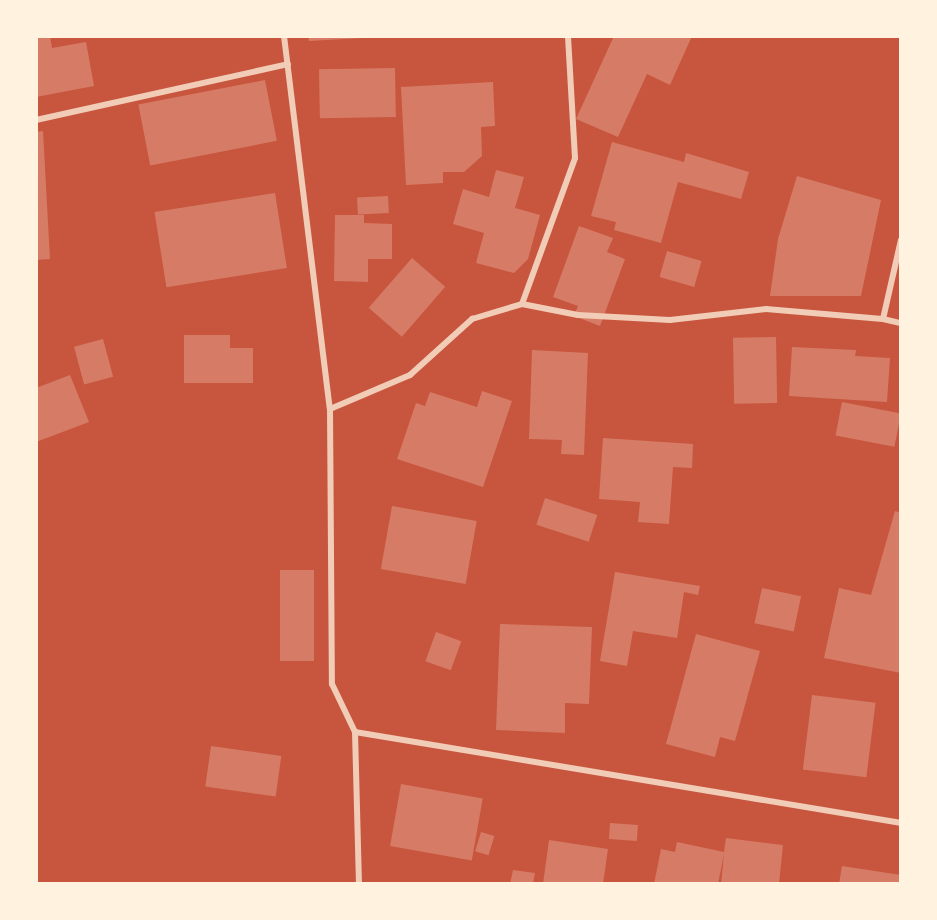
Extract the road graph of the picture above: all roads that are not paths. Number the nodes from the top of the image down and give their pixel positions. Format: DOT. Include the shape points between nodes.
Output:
graph roads {
  1 [pos="284,36"];
  2 [pos="568,36"];
  3 [pos="288,64"];
  4 [pos="36,120"];
  5 [pos="901,240"];
  6 [pos="522,304"];
  7 [pos="883,319"];
  8 [pos="901,323"];
  9 [pos="330,409"];
  10 [pos="355,732"];
  11 [pos="901,823"];
  12 [pos="359,884"];
  1 -- 3 [label="street"];
  2 -- 6 [label="street" via="575,158"];
  3 -- 4 [label="street"];
  3 -- 9 [label="street"];
  5 -- 7 [label="street"];
  6 -- 7 [label="street" via="578,315 670,320 765,309"];
  6 -- 9 [label="street" via="472,319 410,375"];
  7 -- 8 [label="street"];
  9 -- 10 [label="street" via="332,684"];
  10 -- 11 [label="street"];
  10 -- 12 [label="street"];
}
